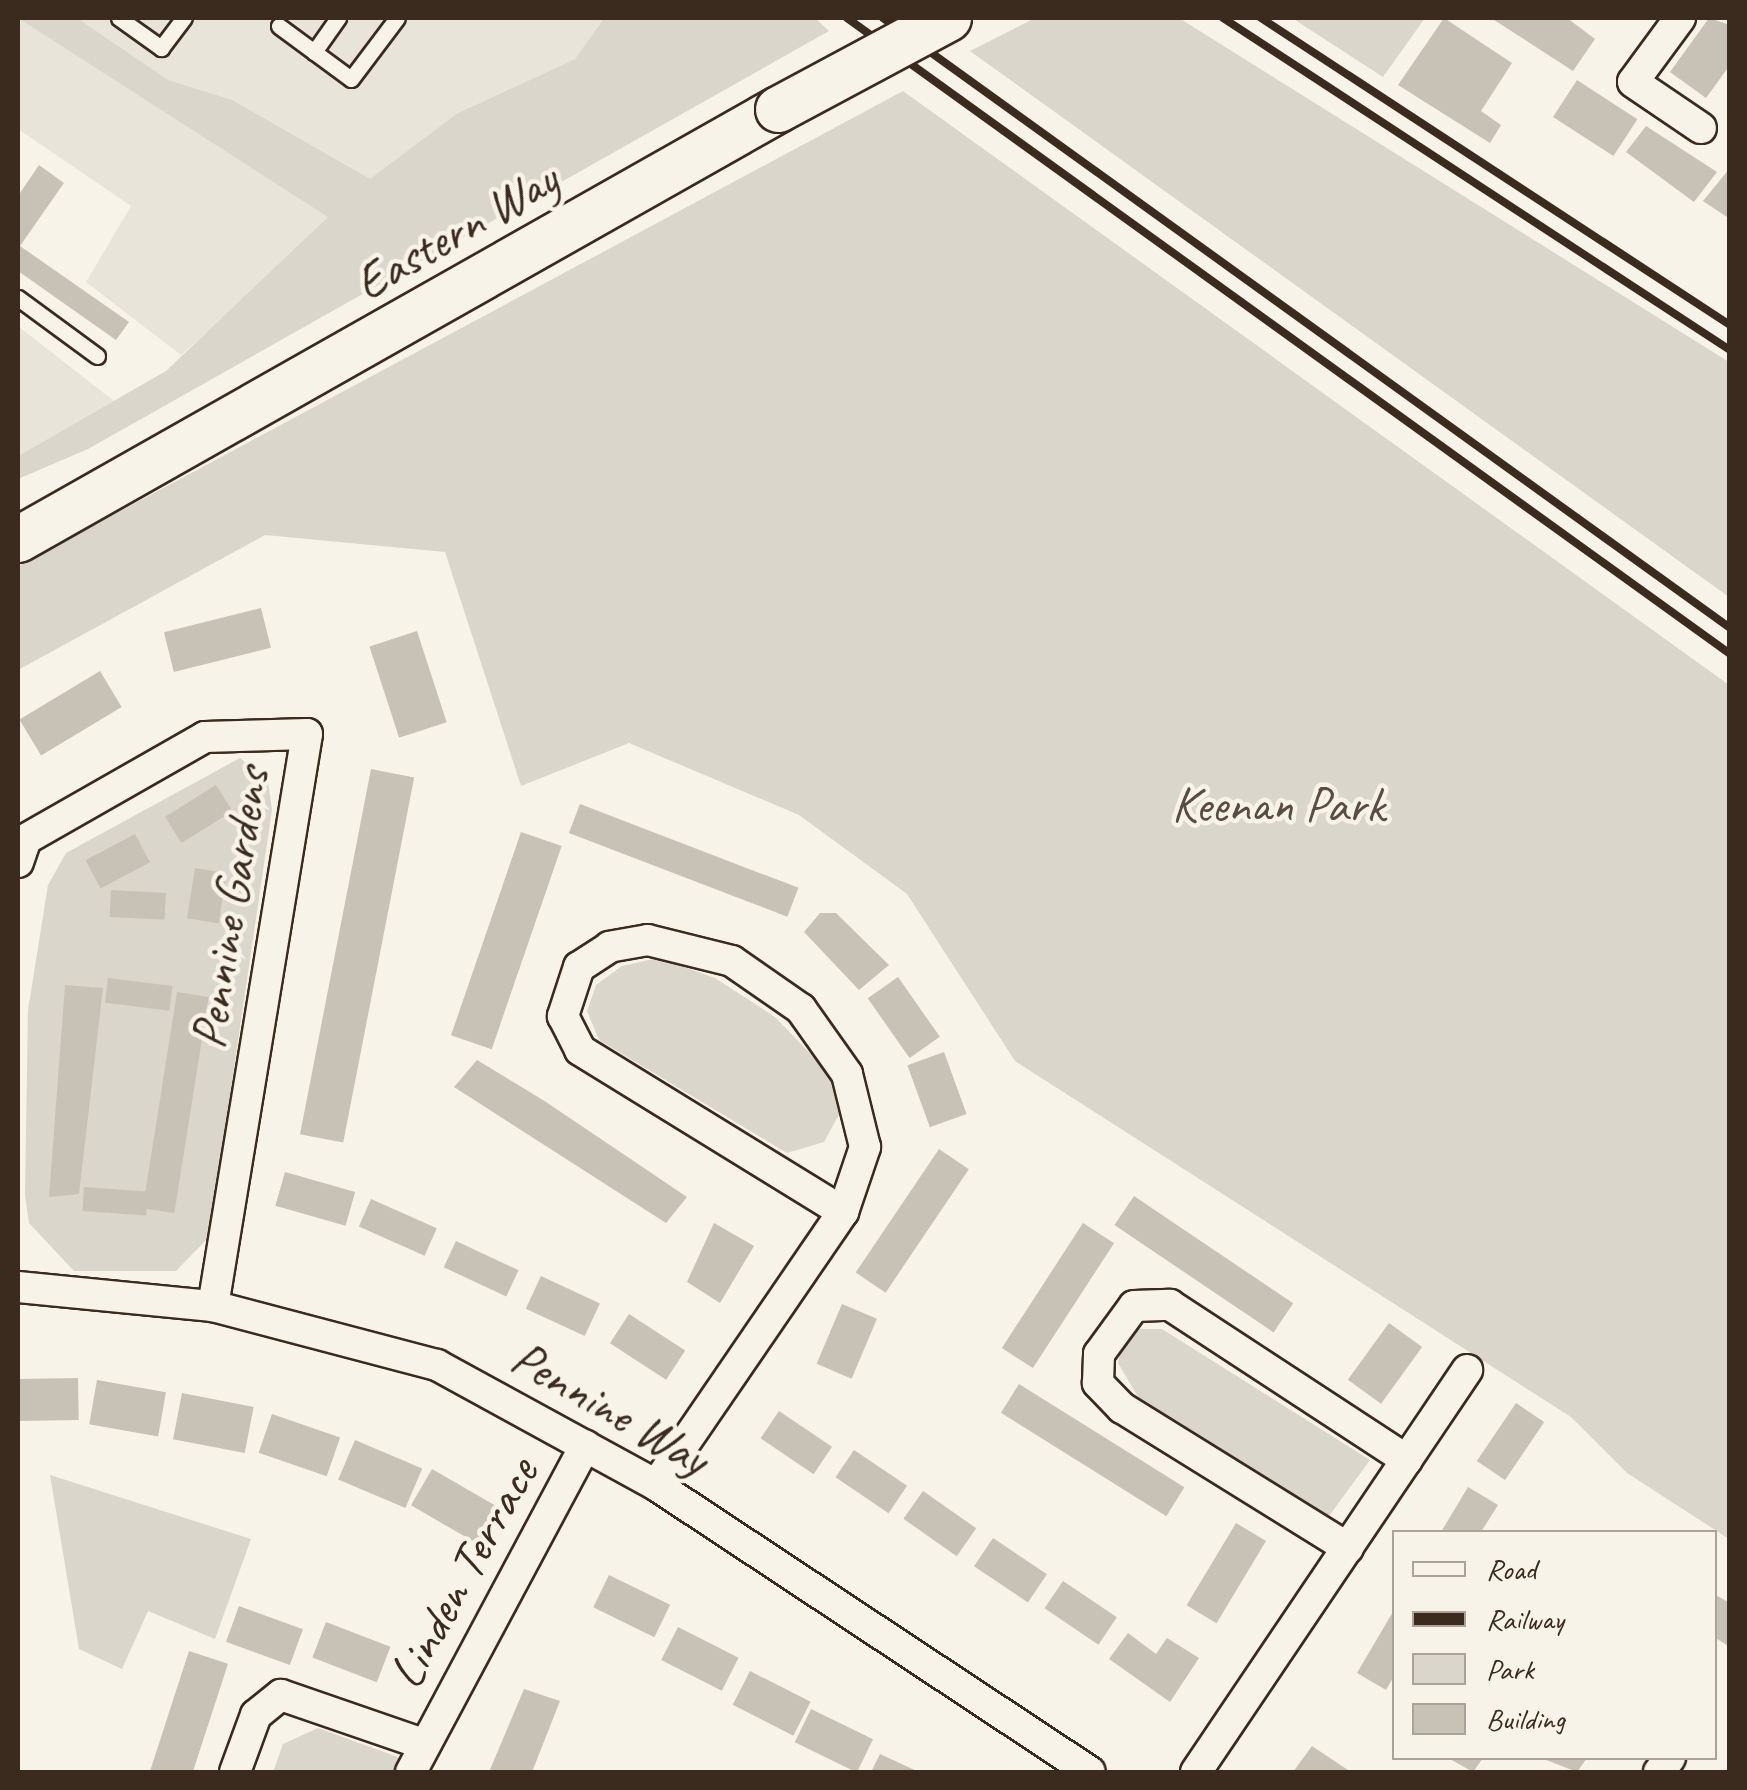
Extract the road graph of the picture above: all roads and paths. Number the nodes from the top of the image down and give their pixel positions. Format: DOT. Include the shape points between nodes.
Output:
graph roads {
  1 [pos="119,18"];
  2 [pos="184,18"];
  3 [pos="338,18"];
  4 [pos="397,18"];
  5 [pos="948,18"];
  6 [pos="1680,18"];
  7 [pos="277,21"];
  8 [pos="314,52"];
  9 [pos="1701,128"];
  10 [pos="18,298"];
  11 [pos="96,356"];
  12 [pos="18,539"];
  13 [pos="18,862"];
  14 [pos="843,1212"];
  15 [pos="18,1287"];
  16 [pos="213,1306"];
  17 [pos="1468,1370"];
  18 [pos="586,1446"];
  19 [pos="1407,1460"];
  20 [pos="656,1485"];
  21 [pos="1348,1548"];
  22 [pos="423,1744"];
  23 [pos="235,1772"];
  24 [pos="411,1772"];
  25 [pos="1090,1772"];
  26 [pos="1196,1772"];
  1 -- 2 [label="lane" via="161,48"];
  3 -- 8 [label="lane"];
  4 -- 8 [label="lane" via="352,80"];
  5 -- 12 [label="street, Eastern Way, bridge"];
  6 -- 9 [label="street" via="1633,82"];
  7 -- 8 [label="lane"];
  10 -- 11 [label="lane"];
  13 -- 16 [label="street, Pennine Gardens" via="26,839 205,736 307,734"];
  14 -- 14 [label="street" via="865,1146 847,1074 801,1009 732,961 648,940 610,947 578,968 563,1016 580,1050"];
  14 -- 20 [label="street"];
  15 -- 16 [label="street, Pennine Way"];
  16 -- 18 [label="street, Pennine Way" via="437,1365"];
  17 -- 19 [label="street"];
  18 -- 20 [label="street, Pennine Way"];
  18 -- 22 [label="street, Linden Terrace"];
  19 -- 21 [label="street"];
  19 -- 21 [label="street" via="1170,1304 1134,1306 1099,1354 1098,1383 1122,1408"];
  20 -- 25 [label="street, Pennine Way"];
  21 -- 26 [label="street"];
  22 -- 23 [label="street, Linden Terrace" via="281,1695 256,1714"];
  22 -- 24 [label="street, Linden Terrace"];
}
